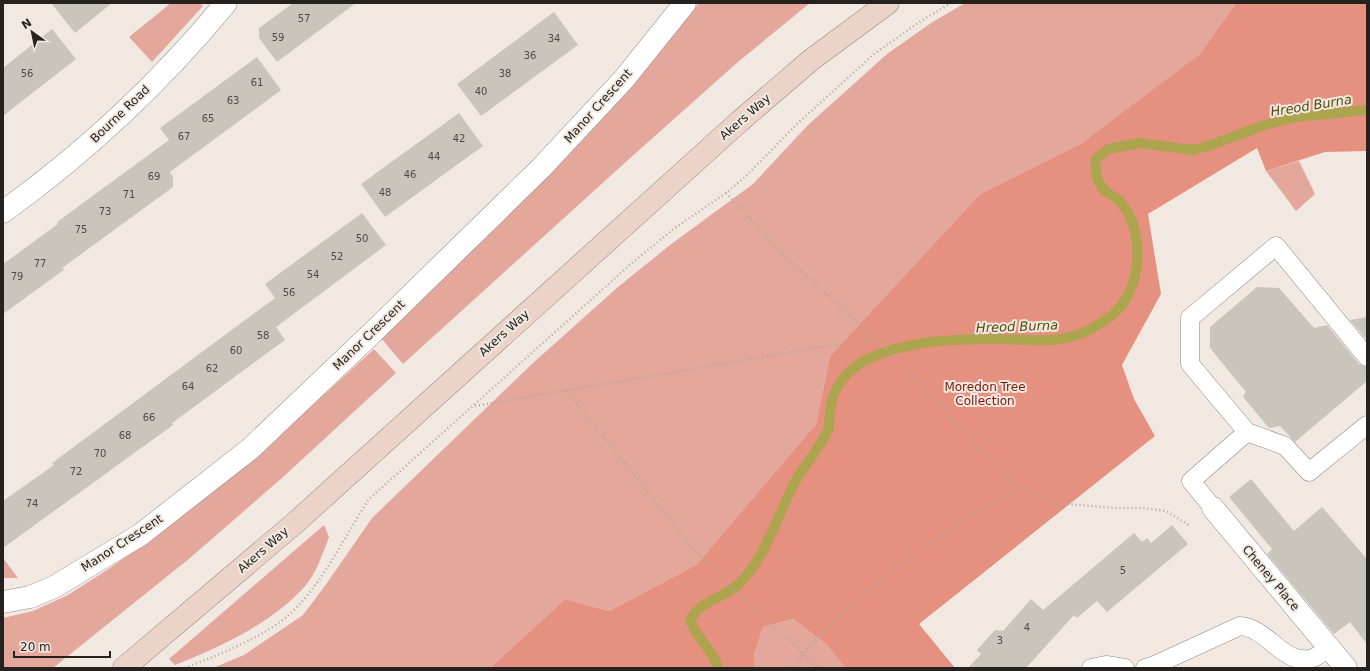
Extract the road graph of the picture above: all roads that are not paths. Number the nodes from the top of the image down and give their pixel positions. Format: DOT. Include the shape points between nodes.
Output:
graph roads {
  1 [pos="226,3"];
  2 [pos="685,3"];
  3 [pos="888,3"];
  4 [pos="3,212"];
  5 [pos="1367,357"];
  6 [pos="1367,425"];
  7 [pos="1247,432"];
  8 [pos="1213,508"];
  9 [pos="3,602"];
  10 [pos="1329,648"];
  11 [pos="124,668"];
  12 [pos="1091,668"];
  13 [pos="1125,668"];
  14 [pos="1145,668"];
  15 [pos="1346,668"];
  1 -- 4 [label="street, Bourne Road" via="201,33 101,134"];
  2 -- 9 [label="street, Manor Crescent" via="624,79 541,168 250,449 140,535 54,587 30,597"];
  3 -- 11 [label="main road, Akers Way" via="811,60 740,121 295,523"];
  5 -- 7 [label="lane" via="1276,246 1190,318 1190,364"];
  6 -- 7 [label="lane" via="1309,472 1285,446"];
  7 -- 8 [label="lane" via="1191,481"];
  8 -- 10 [label="street, Cheney Place"];
  10 -- 14 [label="lane" via="1313,658 1288,656 1259,631 1250,626 1240,626"];
  10 -- 15 [label="street, Cheney Place"];
  12 -- 13 [label="lane" via="1106,665"];
}
